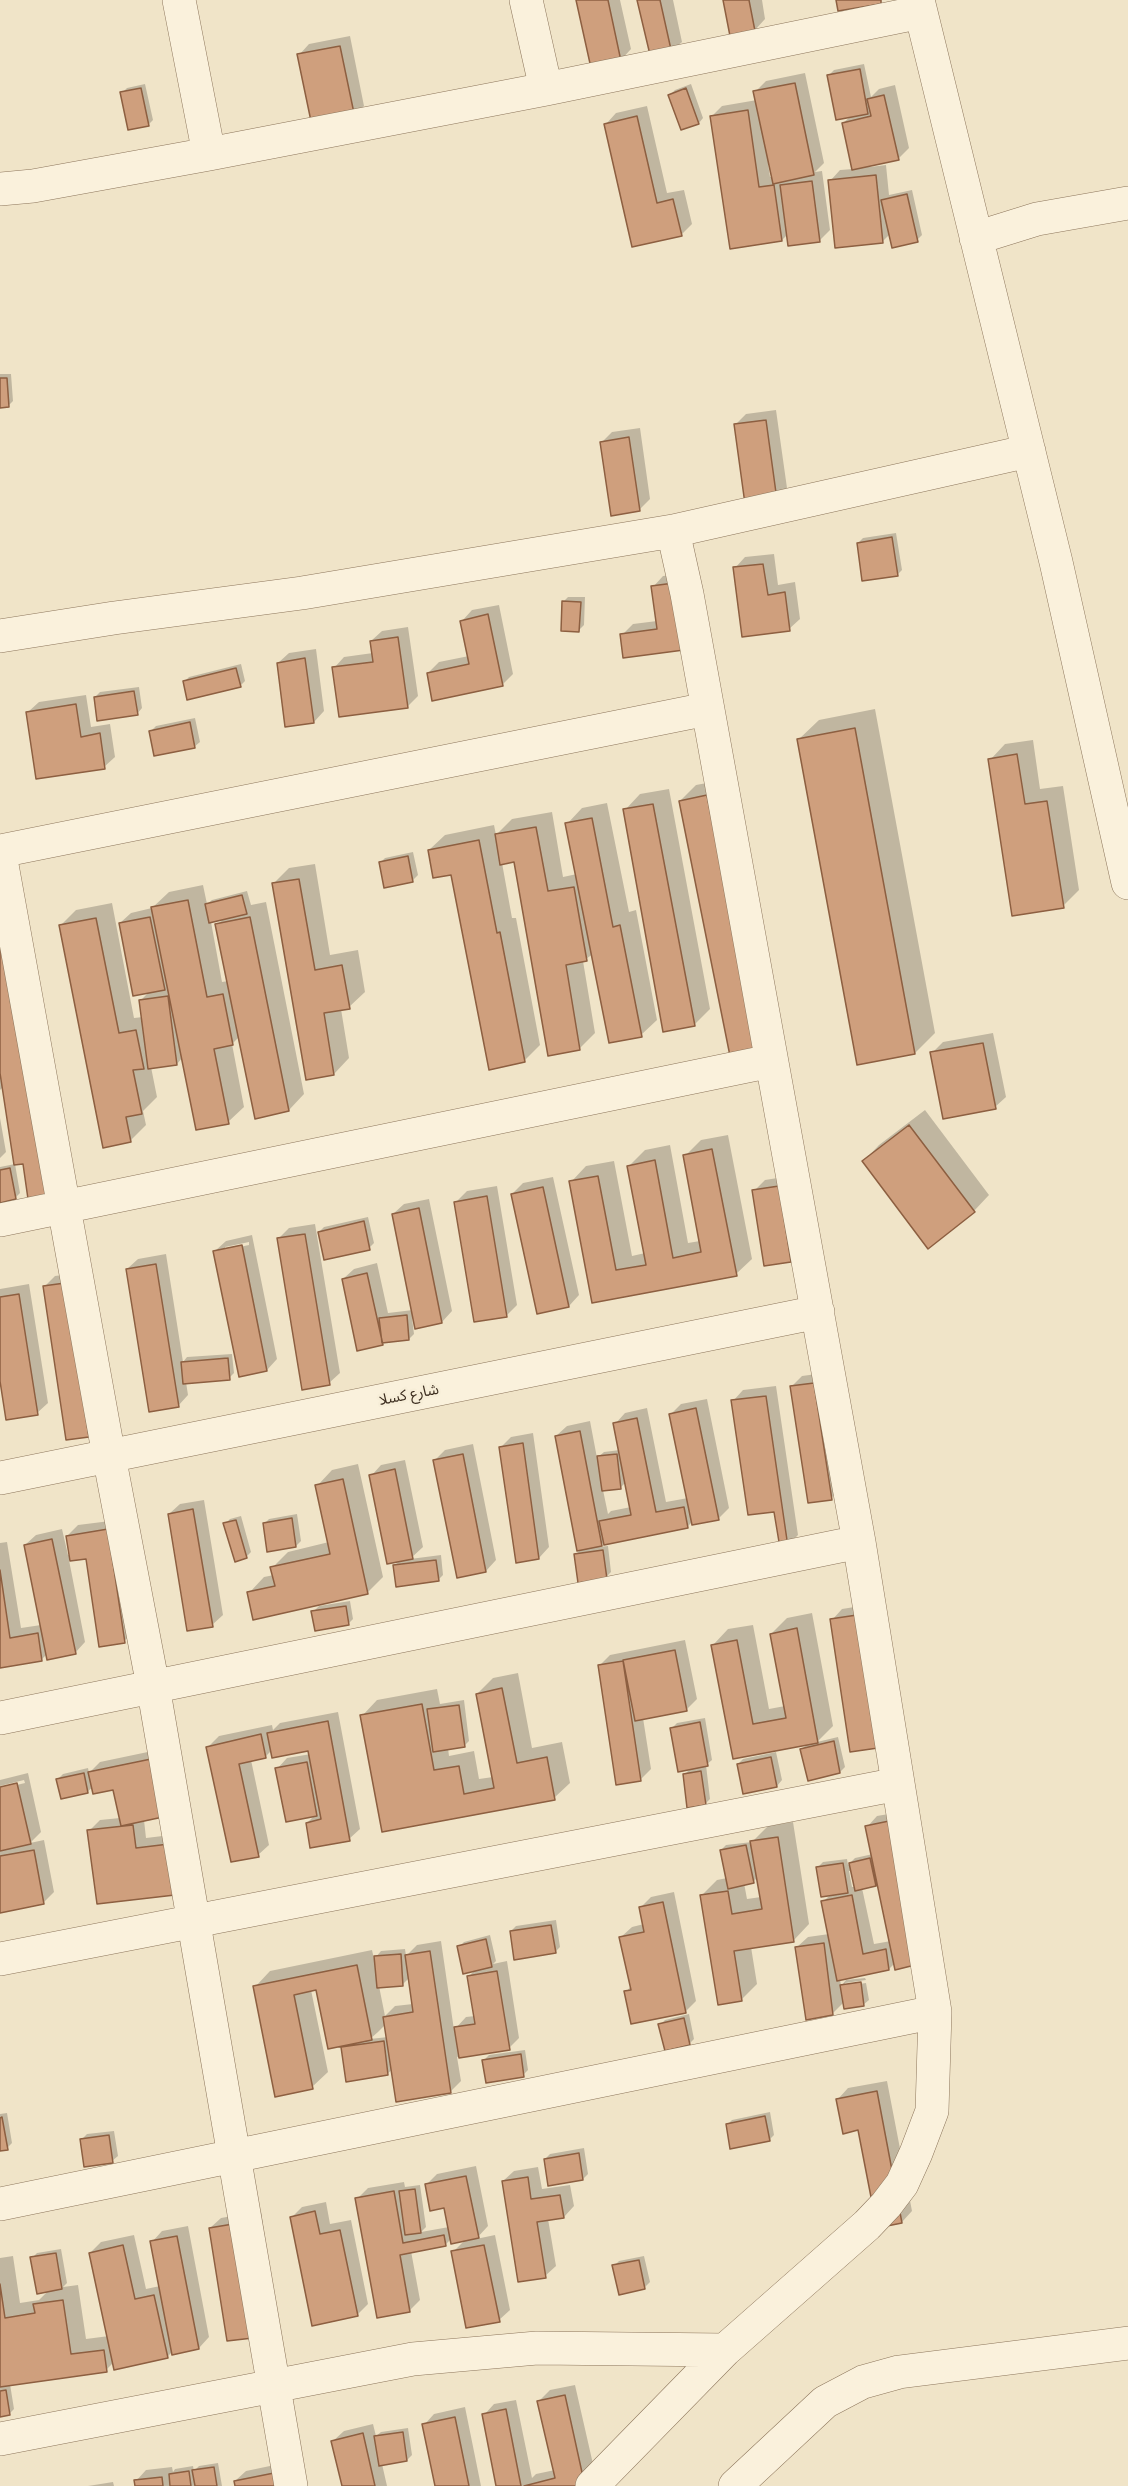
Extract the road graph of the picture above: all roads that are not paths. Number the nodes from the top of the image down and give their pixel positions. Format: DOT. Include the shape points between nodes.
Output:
graph roads {
  1 [pos="179,0"];
  2 [pos="526,0"];
  3 [pos="919,6"];
  4 [pos="546,89"];
  5 [pos="209,154"];
  6 [pos="0,189"];
  7 [pos="1128,203"];
  8 [pos="976,238"];
  9 [pos="1029,451"];
  10 [pos="673,531"];
  11 [pos="0,636"];
  12 [pos="707,709"];
  13 [pos="0,852"];
  14 [pos="1128,883"];
  15 [pos="771,1061"];
  16 [pos="65,1206"];
  17 [pos="0,1220"];
  18 [pos="818,1312"];
  19 [pos="109,1456"];
  20 [pos="0,1478"];
  21 [pos="860,1542"];
  22 [pos="153,1686"];
  23 [pos="0,1718"];
  24 [pos="898,1784"];
  25 [pos="195,1921"];
  26 [pos="0,1959"];
  27 [pos="934,2012"];
  28 [pos="234,2157"];
  29 [pos="0,2204"];
  30 [pos="1128,2343"];
  31 [pos="725,2350"];
  32 [pos="274,2387"];
  33 [pos="0,2439"];
  34 [pos="291,2486"];
  35 [pos="592,2486"];
  36 [pos="735,2486"];
  1 -- 5 [label="street"];
  2 -- 4 [label="street"];
  3 -- 4 [label="street"];
  3 -- 8 [label="street"];
  4 -- 5 [label="street"];
  5 -- 6 [label="street"];
  7 -- 8 [label="street" via="1037,219"];
  8 -- 9 [label="street"];
  9 -- 10 [label="street"];
  9 -- 14 [label="street"];
  10 -- 11 [label="street" via="302,593"];
  10 -- 12 [label="street"];
  12 -- 13 [label="street"];
  12 -- 15 [label="street"];
  13 -- 16 [label="street"];
  15 -- 16 [label="street"];
  15 -- 18 [label="street"];
  16 -- 17 [label="street"];
  16 -- 19 [label="street"];
  18 -- 19 [label="street, شارع كسلا"];
  18 -- 21 [label="street"];
  19 -- 20 [label="street, شارع كسلا"];
  19 -- 22 [label="street"];
  21 -- 22 [label="street"];
  21 -- 24 [label="street"];
  22 -- 23 [label="street"];
  22 -- 25 [label="street"];
  24 -- 25 [label="street"];
  24 -- 27 [label="street"];
  25 -- 26 [label="street"];
  25 -- 28 [label="street"];
  27 -- 28 [label="street"];
  27 -- 31 [label="street" via="932,2111 902,2184 867,2225"];
  28 -- 29 [label="street"];
  28 -- 32 [label="street"];
  30 -- 36 [label="street" via="898,2372 863,2382 825,2402"];
  31 -- 32 [label="street" via="537,2348 412,2359"];
  31 -- 35 [label="street"];
  32 -- 33 [label="street"];
  32 -- 34 [label="street"];
}
